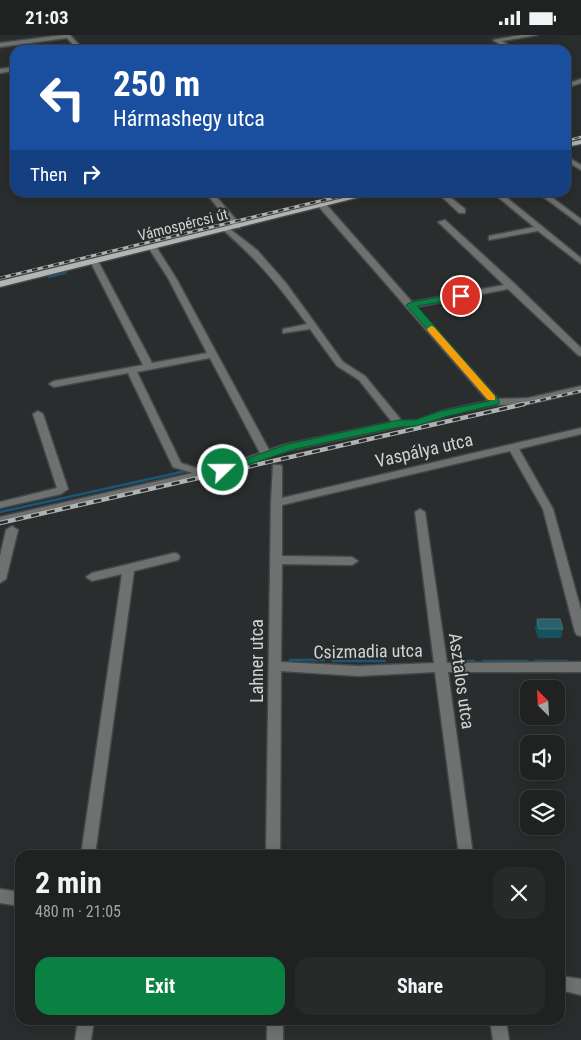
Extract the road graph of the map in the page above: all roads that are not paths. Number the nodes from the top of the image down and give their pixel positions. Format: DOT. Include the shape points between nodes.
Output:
graph roads {
  1 [pos="68,35"];
  2 [pos="534,35"];
  3 [pos="0,45"];
  4 [pos="76,45"];
  5 [pos="504,45"];
  6 [pos="212,197"];
  7 [pos="355,197"];
  8 [pos="446,197"];
  9 [pos="503,197"];
  10 [pos="547,197"];
  11 [pos="322,205"];
  12 [pos="462,211"];
  13 [pos="442,222"];
  14 [pos="581,223"];
  15 [pos="237,226"];
  16 [pos="226,228"];
  17 [pos="540,228"];
  18 [pos="492,238"];
  19 [pos="152,247"];
  20 [pos="579,258"];
  21 [pos="94,261"];
  22 [pos="0,284"];
  23 [pos="512,287"];
  24 [pos="411,305"];
  25 [pos="313,327"];
  26 [pos="286,331"];
  27 [pos="581,353"];
  28 [pos="212,355"];
  29 [pos="149,367"];
  30 [pos="131,370"];
  31 [pos="54,384"];
  32 [pos="581,389"];
  33 [pos="495,402"];
  34 [pos="38,414"];
  35 [pos="399,423"];
  36 [pos="581,431"];
  37 [pos="513,447"];
  38 [pos="266,454"];
  39 [pos="277,467"];
  40 [pos="207,474"];
  41 [pos="276,503"];
  42 [pos="0,505"];
  43 [pos="420,512"];
  44 [pos="0,520"];
  45 [pos="12,530"];
  46 [pos="174,557"];
  47 [pos="276,560"];
  48 [pos="352,561"];
  49 [pos="128,569"];
  50 [pos="92,577"];
  51 [pos="0,579"];
  52 [pos="581,632"];
  53 [pos="276,666"];
  54 [pos="581,667"];
  55 [pos="442,668"];
  56 [pos="89,850"];
  57 [pos="274,850"];
  58 [pos="465,850"];
  59 [pos="0,896"];
  60 [pos="15,898"];
  61 [pos="565,984"];
  62 [pos="581,987"];
  63 [pos="85,1025"];
  64 [pos="275,1025"];
  65 [pos="499,1025"];
  66 [pos="83,1040"];
  67 [pos="275,1040"];
  68 [pos="502,1040"];
  1 -- 3 [label="street"];
  1 -- 4 [label="street"];
  2 -- 5 [label="street" via="496,40"];
  6 -- 15 [label="street"];
  7 -- 11 [label="main road, Vámospércsi út"];
  8 -- 12 [label="street"];
  9 -- 17 [label="street"];
  10 -- 14 [label="street"];
  11 -- 15 [label="main road, Vámospércsi út"];
  11 -- 24 [label="street"];
  13 -- 23 [label="street"];
  15 -- 16 [label="main road, Vámospércsi út"];
  16 -- 19 [label="main road, Vámospércsi út"];
  16 -- 25 [label="street" via="254,252"];
  17 -- 18 [label="street"];
  17 -- 20 [label="street"];
  19 -- 21 [label="main road, Vámospércsi út"];
  19 -- 28 [label="street"];
  21 -- 22 [label="main road, Vámospércsi út"];
  21 -- 29 [label="street"];
  23 -- 24 [label="street"];
  23 -- 27 [label="street"];
  24 -- 33 [label="street"];
  25 -- 26 [label="street"];
  25 -- 35 [label="street" via="340,364 363,379"];
  28 -- 29 [label="street"];
  28 -- 38 [label="street"];
  29 -- 30 [label="street"];
  30 -- 31 [label="street"];
  30 -- 40 [label="street" via="177,465"];
  32 -- 33 [label="street" via="528,401"];
  33 -- 35 [label="street" via="416,423"];
  34 -- 42 [label="street" via="62,489"];
  35 -- 38 [label="street"];
  36 -- 37 [label="street, Vaspálya utca"];
  37 -- 41 [label="street, Vaspálya utca"];
  37 -- 52 [label="street" via="548,509"];
  38 -- 40 [label="street"];
  39 -- 41 [label="street, Lahner utca"];
  40 -- 44 [label="street"];
  41 -- 47 [label="street, Lahner utca"];
  43 -- 55 [label="street, Asztalos utca"];
  45 -- 51 [label="street"];
  46 -- 49 [label="street"];
  47 -- 48 [label="street"];
  47 -- 53 [label="street, Lahner utca"];
  49 -- 50 [label="street"];
  49 -- 56 [label="street"];
  53 -- 55 [label="street, Csizmadia utca" via="358,671"];
  53 -- 57 [label="street, Lahner utca"];
  54 -- 55 [label="street, Csizmadia utca"];
  55 -- 58 [label="street, Asztalos utca"];
  59 -- 60 [label="street"];
  61 -- 62 [label="street"];
  63 -- 66 [label="street"];
  64 -- 67 [label="street"];
  65 -- 68 [label="street"];
}
